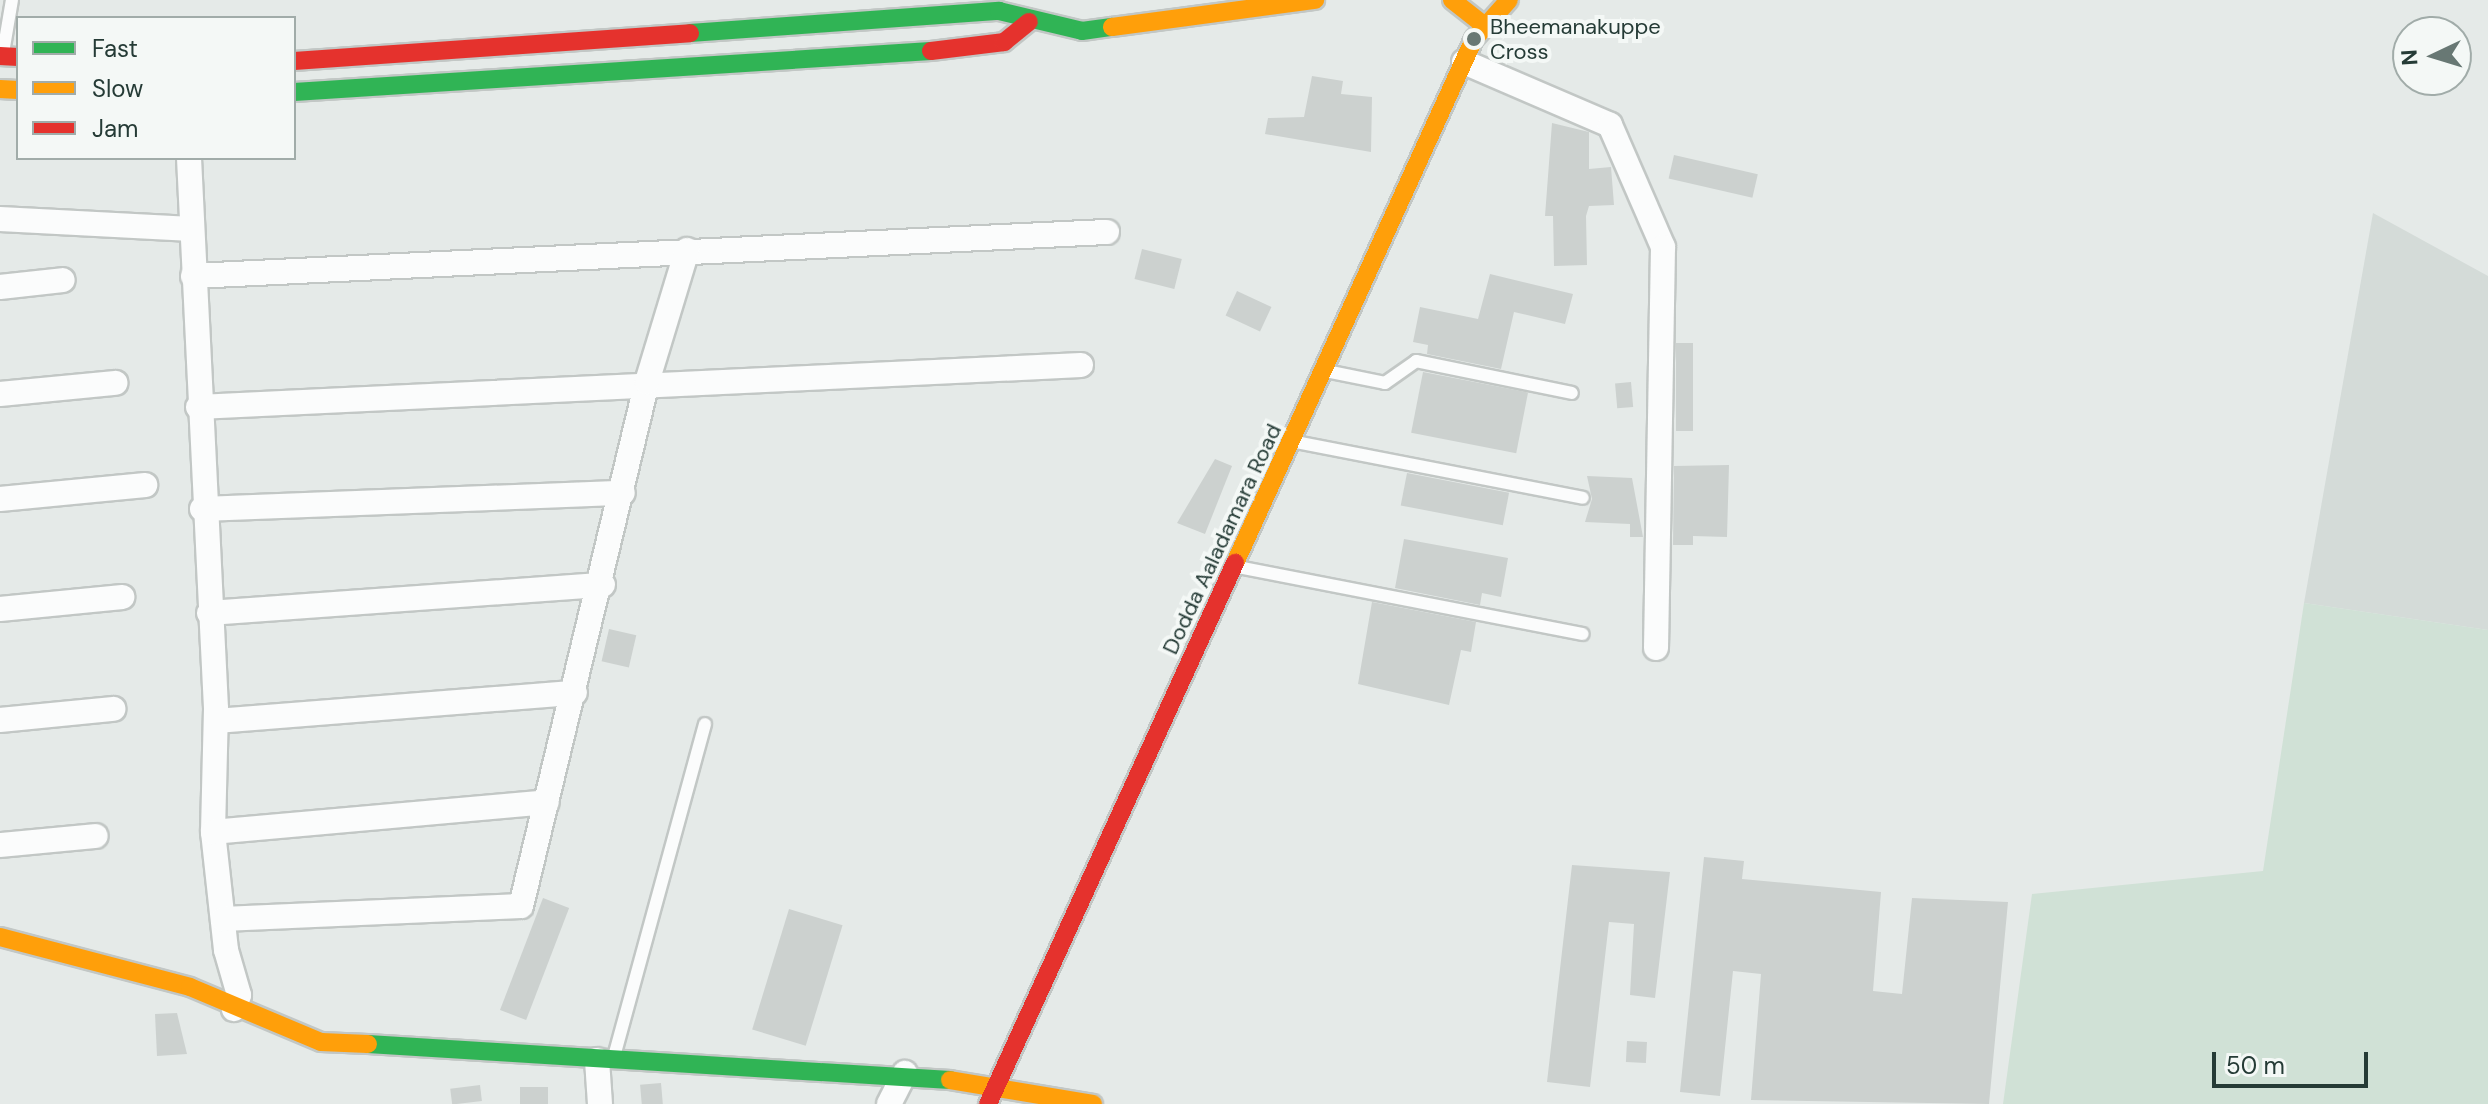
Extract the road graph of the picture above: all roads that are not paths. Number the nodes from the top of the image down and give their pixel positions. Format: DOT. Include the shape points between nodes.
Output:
graph roads {
  1 [pos="12,0"];
  2 [pos="1315,0"];
  3 [pos="1452,0"];
  4 [pos="1509,0"];
  5 [pos="1029,11"];
  6 [pos="1485,26"];
  7 [pos="7,56"];
  8 [pos="296,61"];
  9 [pos="1464,62"];
  10 [pos="296,92"];
  11 [pos="189,160"];
  12 [pos="0,219"];
  13 [pos="192,229"];
  14 [pos="1107,232"];
  15 [pos="687,250"];
  16 [pos="193,276"];
  17 [pos="63,280"];
  18 [pos="0,287"];
  19 [pos="1081,365"];
  20 [pos="1326,371"];
  21 [pos="647,382"];
  22 [pos="115,383"];
  23 [pos="1572,393"];
  24 [pos="0,394"];
  25 [pos="198,407"];
  26 [pos="1293,442"];
  27 [pos="145,485"];
  28 [pos="623,493"];
  29 [pos="1583,498"];
  30 [pos="0,499"];
  31 [pos="202,509"];
  32 [pos="1235,566"];
  33 [pos="603,585"];
  34 [pos="122,597"];
  35 [pos="0,609"];
  36 [pos="209,613"];
  37 [pos="1583,634"];
  38 [pos="1656,648"];
  39 [pos="575,693"];
  40 [pos="113,709"];
  41 [pos="0,720"];
  42 [pos="216,721"];
  43 [pos="705,724"];
  44 [pos="547,802"];
  45 [pos="213,832"];
  46 [pos="96,836"];
  47 [pos="0,845"];
  48 [pos="223,919"];
  49 [pos="0,937"];
  50 [pos="234,1009"];
  51 [pos="605,1060"];
  52 [pos="905,1073"];
  53 [pos="992,1098"];
  54 [pos="600,1104"];
  55 [pos="889,1104"];
  56 [pos="1093,1104"];
  1 -- 7 [label="lane"];
  2 -- 5 [label="street" via="1082,31"];
  3 -- 6 [label="street"];
  4 -- 6 [label="street, Dodda Aaladamara Road"];
  5 -- 8 [label="street"];
  5 -- 10 [label="street" via="1004,42 918,52"];
  6 -- 9 [label="street, Dodda Aaladamara Road"];
  9 -- 20 [label="street, Dodda Aaladamara Road"];
  9 -- 38 [label="street" via="1610,125 1663,247"];
  11 -- 13 [label="street"];
  12 -- 13 [label="street"];
  13 -- 16 [label="street"];
  14 -- 15 [label="street"];
  15 -- 16 [label="street"];
  15 -- 21 [label="street"];
  16 -- 25 [label="street"];
  17 -- 18 [label="street"];
  19 -- 21 [label="street"];
  20 -- 23 [label="lane" via="1385,383 1416,361"];
  20 -- 26 [label="street, Dodda Aaladamara Road"];
  21 -- 25 [label="street"];
  21 -- 28 [label="street"];
  22 -- 24 [label="street"];
  25 -- 31 [label="street"];
  26 -- 29 [label="lane"];
  26 -- 32 [label="street, Dodda Aaladamara Road"];
  27 -- 30 [label="street"];
  28 -- 31 [label="street"];
  28 -- 33 [label="street"];
  31 -- 36 [label="street"];
  32 -- 37 [label="lane"];
  32 -- 53 [label="street, Dodda Aaladamara Road"];
  33 -- 36 [label="street"];
  33 -- 39 [label="street"];
  34 -- 35 [label="street"];
  36 -- 42 [label="street"];
  39 -- 42 [label="street"];
  39 -- 44 [label="street"];
  40 -- 41 [label="street"];
  42 -- 45 [label="street"];
  43 -- 51 [label="lane"];
  44 -- 45 [label="street"];
  44 -- 48 [label="street" via="521,906"];
  45 -- 48 [label="street"];
  46 -- 47 [label="street"];
  48 -- 50 [label="street" via="239,995"];
  49 -- 50 [label="street" via="190,987"];
  50 -- 51 [label="street" via="321,1042"];
  51 -- 52 [label="street"];
  51 -- 54 [label="street"];
  52 -- 53 [label="street"];
  52 -- 55 [label="street"];
  53 -- 56 [label="street"];
}
